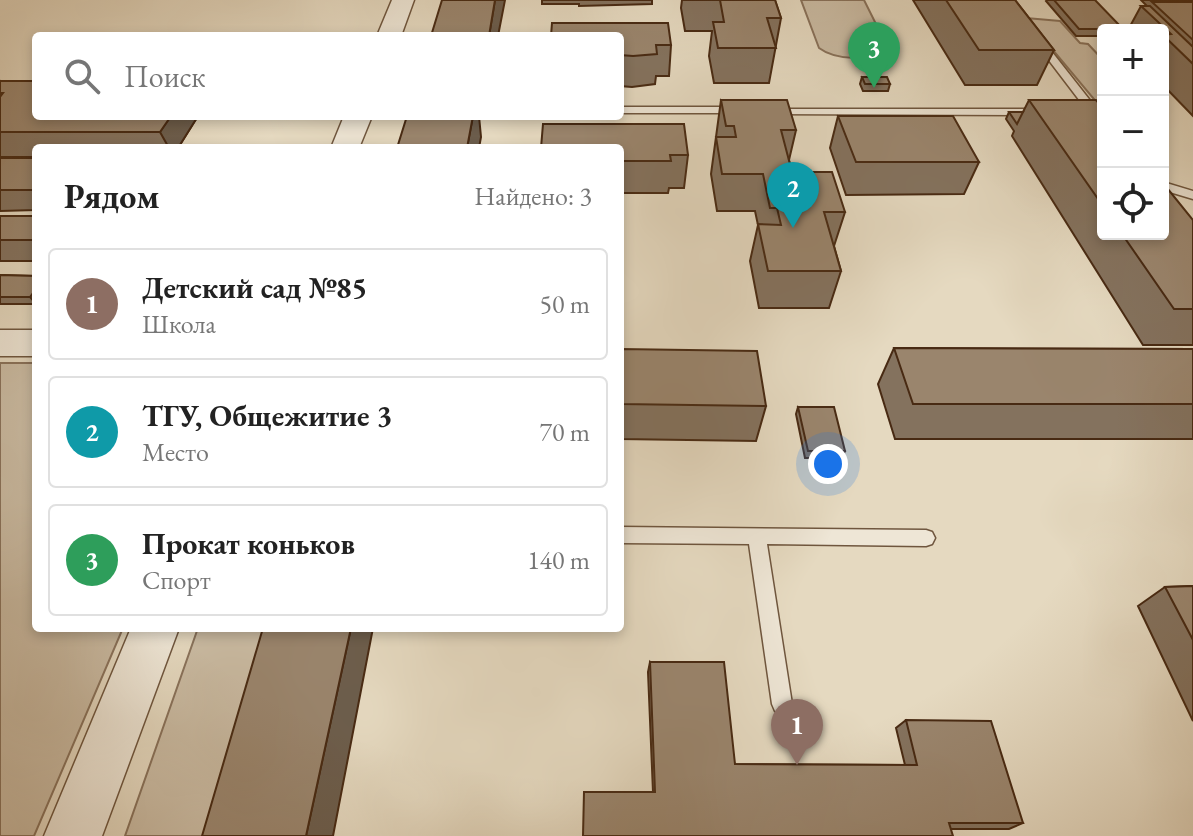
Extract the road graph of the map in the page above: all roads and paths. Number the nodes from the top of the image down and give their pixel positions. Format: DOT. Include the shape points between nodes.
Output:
graph roads {
  1 [pos="403,0"];
  2 [pos="1026,25"];
  3 [pos="391,32"];
  4 [pos="624,110"];
  5 [pos="1050,112"];
  6 [pos="356,120"];
  7 [pos="1097,120"];
  8 [pos="347,144"];
  9 [pos="1169,188"];
  10 [pos="1193,195"];
  11 [pos="0,343"];
  12 [pos="32,343"];
  13 [pos="624,535"];
  14 [pos="757,537"];
  15 [pos="926,538"];
  16 [pos="153,632"];
  17 [pos="782,704"];
  18 [pos="73,836"];
  1 -- 3 [label="street"];
  2 -- 7 [label="lane"];
  4 -- 5 [label="lane"];
  6 -- 8 [label="street"];
  9 -- 10 [label="lane"];
  11 -- 12 [label="street"];
  13 -- 14 [label="lane"];
  14 -- 15 [label="lane"];
  14 -- 17 [label="lane"];
  16 -- 18 [label="street"];
}
